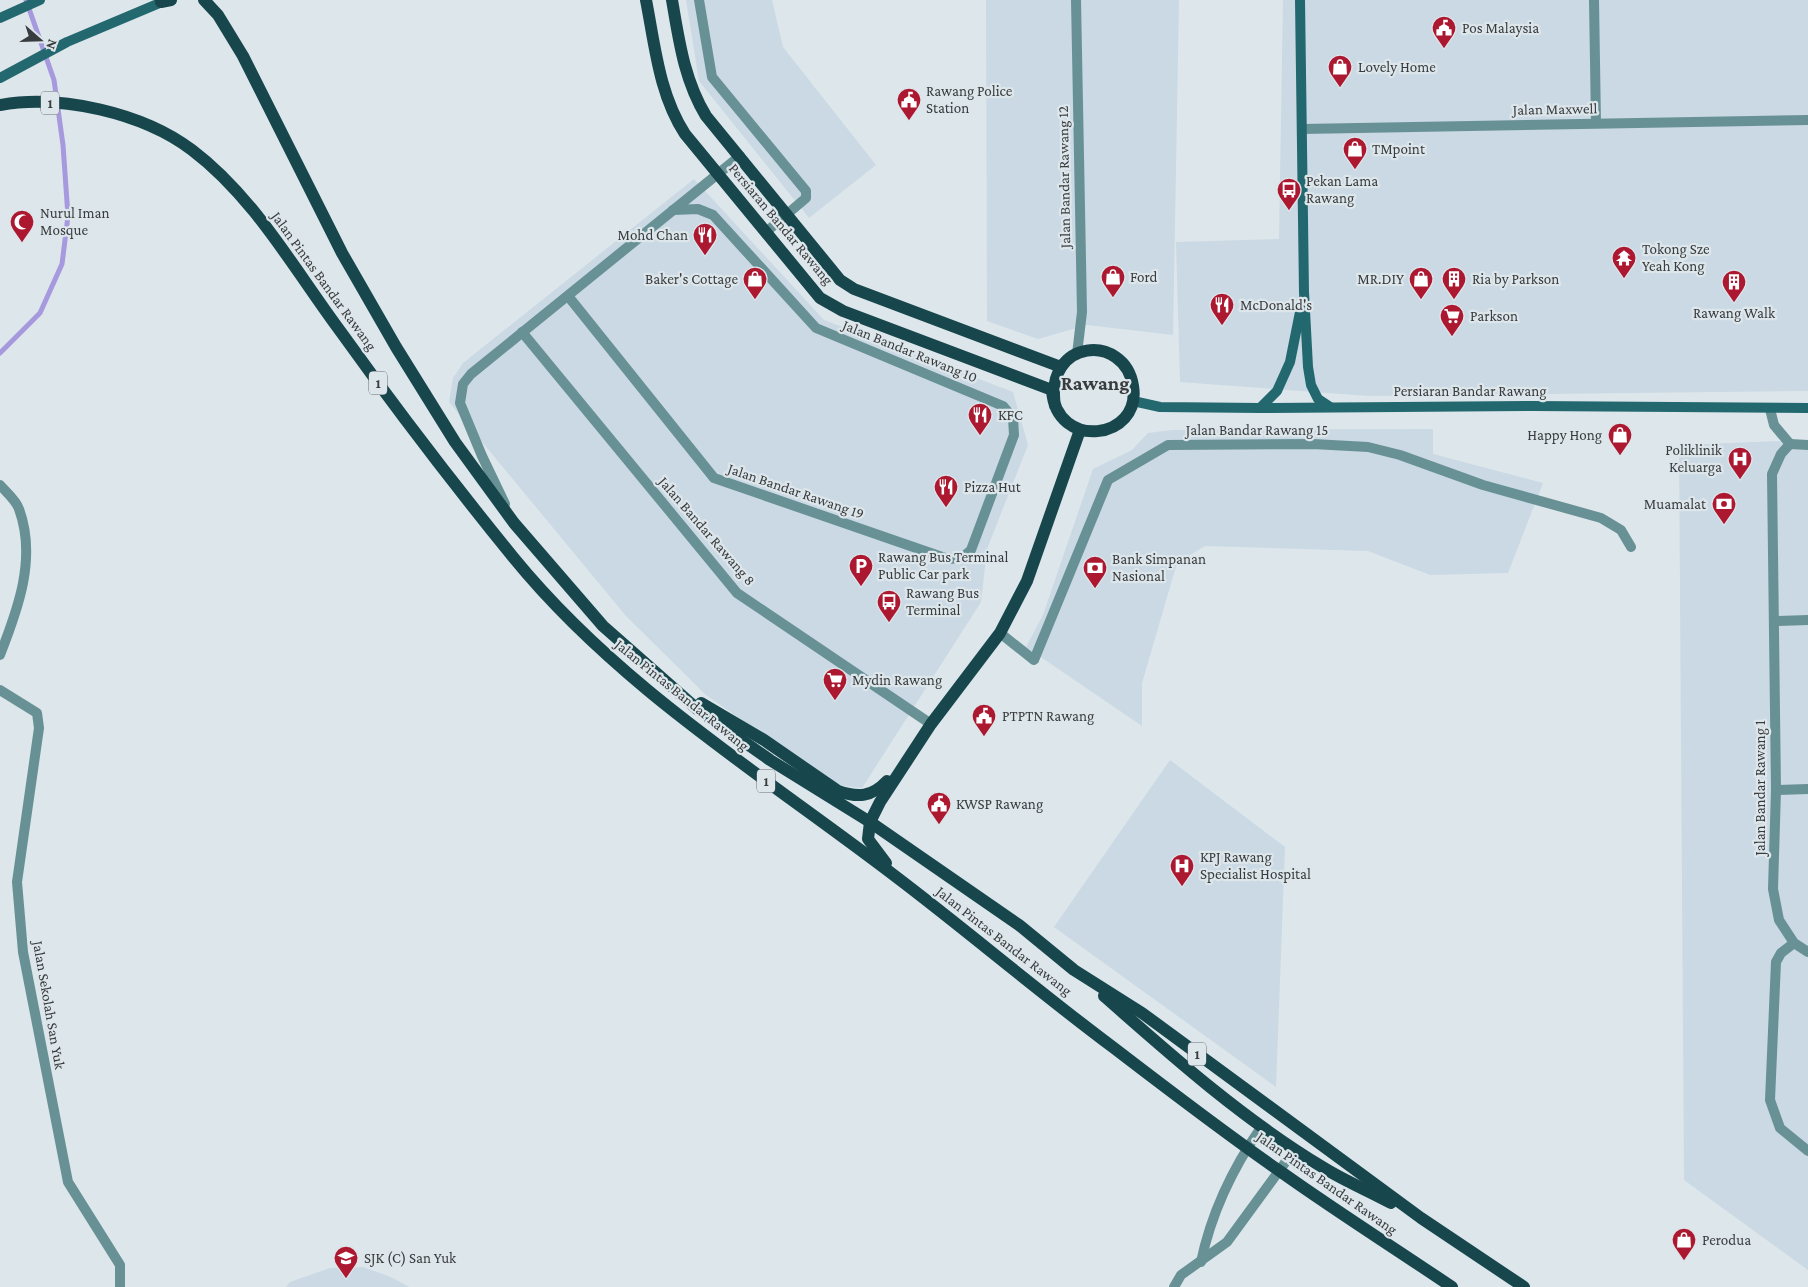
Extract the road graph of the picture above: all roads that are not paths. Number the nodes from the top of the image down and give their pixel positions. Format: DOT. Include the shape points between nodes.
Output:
graph roads {
  1 [pos="40,0"];
  2 [pos="204,0"];
  3 [pos="640,0"];
  4 [pos="646,0"];
  5 [pos="672,0"];
  6 [pos="699,0"];
  7 [pos="1076,0"];
  8 [pos="1300,0"];
  9 [pos="1594,0"];
  10 [pos="166,1"];
  11 [pos="1,17"];
  12 [pos="652,26"];
  13 [pos="0,78"];
  14 [pos="0,105"];
  15 [pos="1808,120"];
  16 [pos="1596,123"];
  17 [pos="1302,129"];
  18 [pos="740,156"];
  19 [pos="718,174"];
  20 [pos="674,210"];
  21 [pos="788,214"];
  22 [pos="766,232"];
  23 [pos="1304,292"];
  24 [pos="568,296"];
  25 [pos="522,332"];
  26 [pos="1076,354"];
  27 [pos="1061,367"];
  28 [pos="1052,390"];
  29 [pos="1133,401"];
  30 [pos="1330,407"];
  31 [pos="1260,408"];
  32 [pos="1808,408"];
  33 [pos="1770,409"];
  34 [pos="1080,430"];
  35 [pos="1790,444"];
  36 [pos="1808,445"];
  37 [pos="0,485"];
  38 [pos="514,523"];
  39 [pos="1631,547"];
  40 [pos="948,559"];
  41 [pos="1808,620"];
  42 [pos="1774,621"];
  43 [pos="1000,633"];
  44 [pos="0,655"];
  45 [pos="674,689"];
  46 [pos="0,690"];
  47 [pos="931,724"];
  48 [pos="906,761"];
  49 [pos="1808,789"];
  50 [pos="1776,790"];
  51 [pos="870,822"];
  52 [pos="895,876"];
  53 [pos="1794,943"];
  54 [pos="1808,952"];
  55 [pos="1074,970"];
  56 [pos="1262,1126"];
  57 [pos="1247,1147"];
  58 [pos="1295,1149"];
  59 [pos="1808,1151"];
  60 [pos="1280,1172"];
  61 [pos="1421,1218"];
  62 [pos="1201,1262"];
  63 [pos="120,1287"];
  64 [pos="1174,1287"];
  65 [pos="1452,1287"];
  66 [pos="1524,1287"];
  1 -- 11 [label="street"];
  2 -- 38 [label="main road, Jalan Pintas Bandar Rawang / 1" via="218,15 243,56 342,252 396,347 455,442"];
  3 -- 12 [label="main road"];
  4 -- 12 [label="main road, Persiaran Bandar Rawang"];
  5 -- 18 [label="main road, Persiaran Bandar Rawang" via="687,77 695,98"];
  6 -- 21 [label="street" via="712,77 806,190 806,198"];
  7 -- 26 [label="street, Jalan Bandar Rawang 12" via="1082,312"];
  8 -- 17 [label="street"];
  9 -- 16 [label="street"];
  10 -- 13 [label="street" via="67,42"];
  12 -- 19 [label="main road, Persiaran Bandar Rawang" via="673,116"];
  14 -- 52 [label="main road, Jalan Pintas Bandar Rawang / 1" via="42,101 100,110 142,123 191,149 241,196 412,428 557,609 638,684 696,730"];
  15 -- 16 [label="street, Jalan Maxwell"];
  16 -- 17 [label="street, Jalan Maxwell"];
  17 -- 23 [label="street"];
  18 -- 19 [label="street"];
  18 -- 21 [label="main road, Persiaran Bandar Rawang"];
  19 -- 20 [label="street"];
  19 -- 22 [label="main road, Persiaran Bandar Rawang"];
  20 -- 24 [label="street"];
  20 -- 40 [label="street, Jalan Bandar Rawang 10" via="698,209 713,215 816,328 1003,406 1013,418 1014,435 972,550 962,558"];
  21 -- 22 [label="street"];
  21 -- 27 [label="main road, Persiaran Bandar Rawang" via="840,280 854,289"];
  22 -- 28 [label="main road, Persiaran Bandar Rawang" via="828,304"];
  23 -- 30 [label="street" via="1309,376 1318,399"];
  23 -- 31 [label="street" via="1290,362 1277,391"];
  24 -- 25 [label="street"];
  24 -- 40 [label="street, Jalan Bandar Rawang 19" via="714,478"];
  25 -- 38 [label="street" via="471,374 463,384 460,403"];
  25 -- 47 [label="street, Jalan Bandar Rawang 8" via="737,593"];
  26 -- 27 [label="main road"];
  26 -- 29 [label="main road" via="1088,350 1101,351 1118,358 1131,376"];
  27 -- 28 [label="main road" via="1054,378"];
  28 -- 34 [label="main road" via="1055,406 1062,418"];
  29 -- 31 [label="street, Persiaran Bandar Rawang" via="1160,407"];
  29 -- 34 [label="main road" via="1122,420 1112,427 1101,432"];
  30 -- 31 [label="street, Persiaran Bandar Rawang"];
  30 -- 33 [label="street, Persiaran Bandar Rawang"];
  32 -- 33 [label="street, Persiaran Bandar Rawang"];
  33 -- 35 [label="street" via="1774,425"];
  34 -- 43 [label="main road" via="1027,581"];
  35 -- 36 [label="street"];
  35 -- 42 [label="street, Jalan Bandar Rawang 1" via="1781,454 1772,474"];
  37 -- 44 [label="street" via="19,507 26,540 26,572 14,619"];
  38 -- 45 [label="main road, Jalan Pintas Bandar Rawang / 1" via="603,626"];
  39 -- 43 [label="street, Jalan Bandar Rawang 15" via="1621,530 1601,518 1483,485 1368,447 1168,445 1108,480 1034,660"];
  41 -- 42 [label="street"];
  42 -- 50 [label="street, Jalan Bandar Rawang 1"];
  43 -- 47 [label="main road"];
  45 -- 48 [label="main road" via="721,714 851,796 878,791"];
  45 -- 51 [label="main road, Jalan Pintas Bandar Rawang / 1" via="770,760"];
  46 -- 63 [label="street, Jalan Sekolah San Yuk" via="37,713 39,728 17,882 22,952 68,1182 120,1265"];
  47 -- 48 [label="main road"];
  48 -- 51 [label="main road"];
  49 -- 50 [label="street"];
  50 -- 53 [label="street, Jalan Bandar Rawang 1" via="1773,889 1778,920"];
  51 -- 52 [label="main road" via="868,839"];
  51 -- 55 [label="main road, Jalan Pintas Bandar Rawang / 1" via="1018,926"];
  52 -- 57 [label="main road, Jalan Pintas Bandar Rawang / 1" via="1109,1045"];
  53 -- 54 [label="street"];
  53 -- 59 [label="street" via="1781,953 1776,962 1770,1100 1780,1128"];
  55 -- 56 [label="main road" via="1180,1063"];
  55 -- 61 [label="main road, Jalan Pintas Bandar Rawang / 1" via="1142,1013"];
  56 -- 57 [label="street"];
  56 -- 58 [label="main road"];
  57 -- 60 [label="main road, Jalan Pintas Bandar Rawang / 1"];
  57 -- 62 [label="street" via="1207,1231"];
  58 -- 60 [label="street"];
  58 -- 61 [label="main road"];
  60 -- 62 [label="street" via="1227,1242"];
  60 -- 65 [label="main road, Jalan Pintas Bandar Rawang / 1"];
  61 -- 66 [label="main road, Jalan Pintas Bandar Rawang / 1"];
  62 -- 64 [label="street" via="1181,1275"];
}
